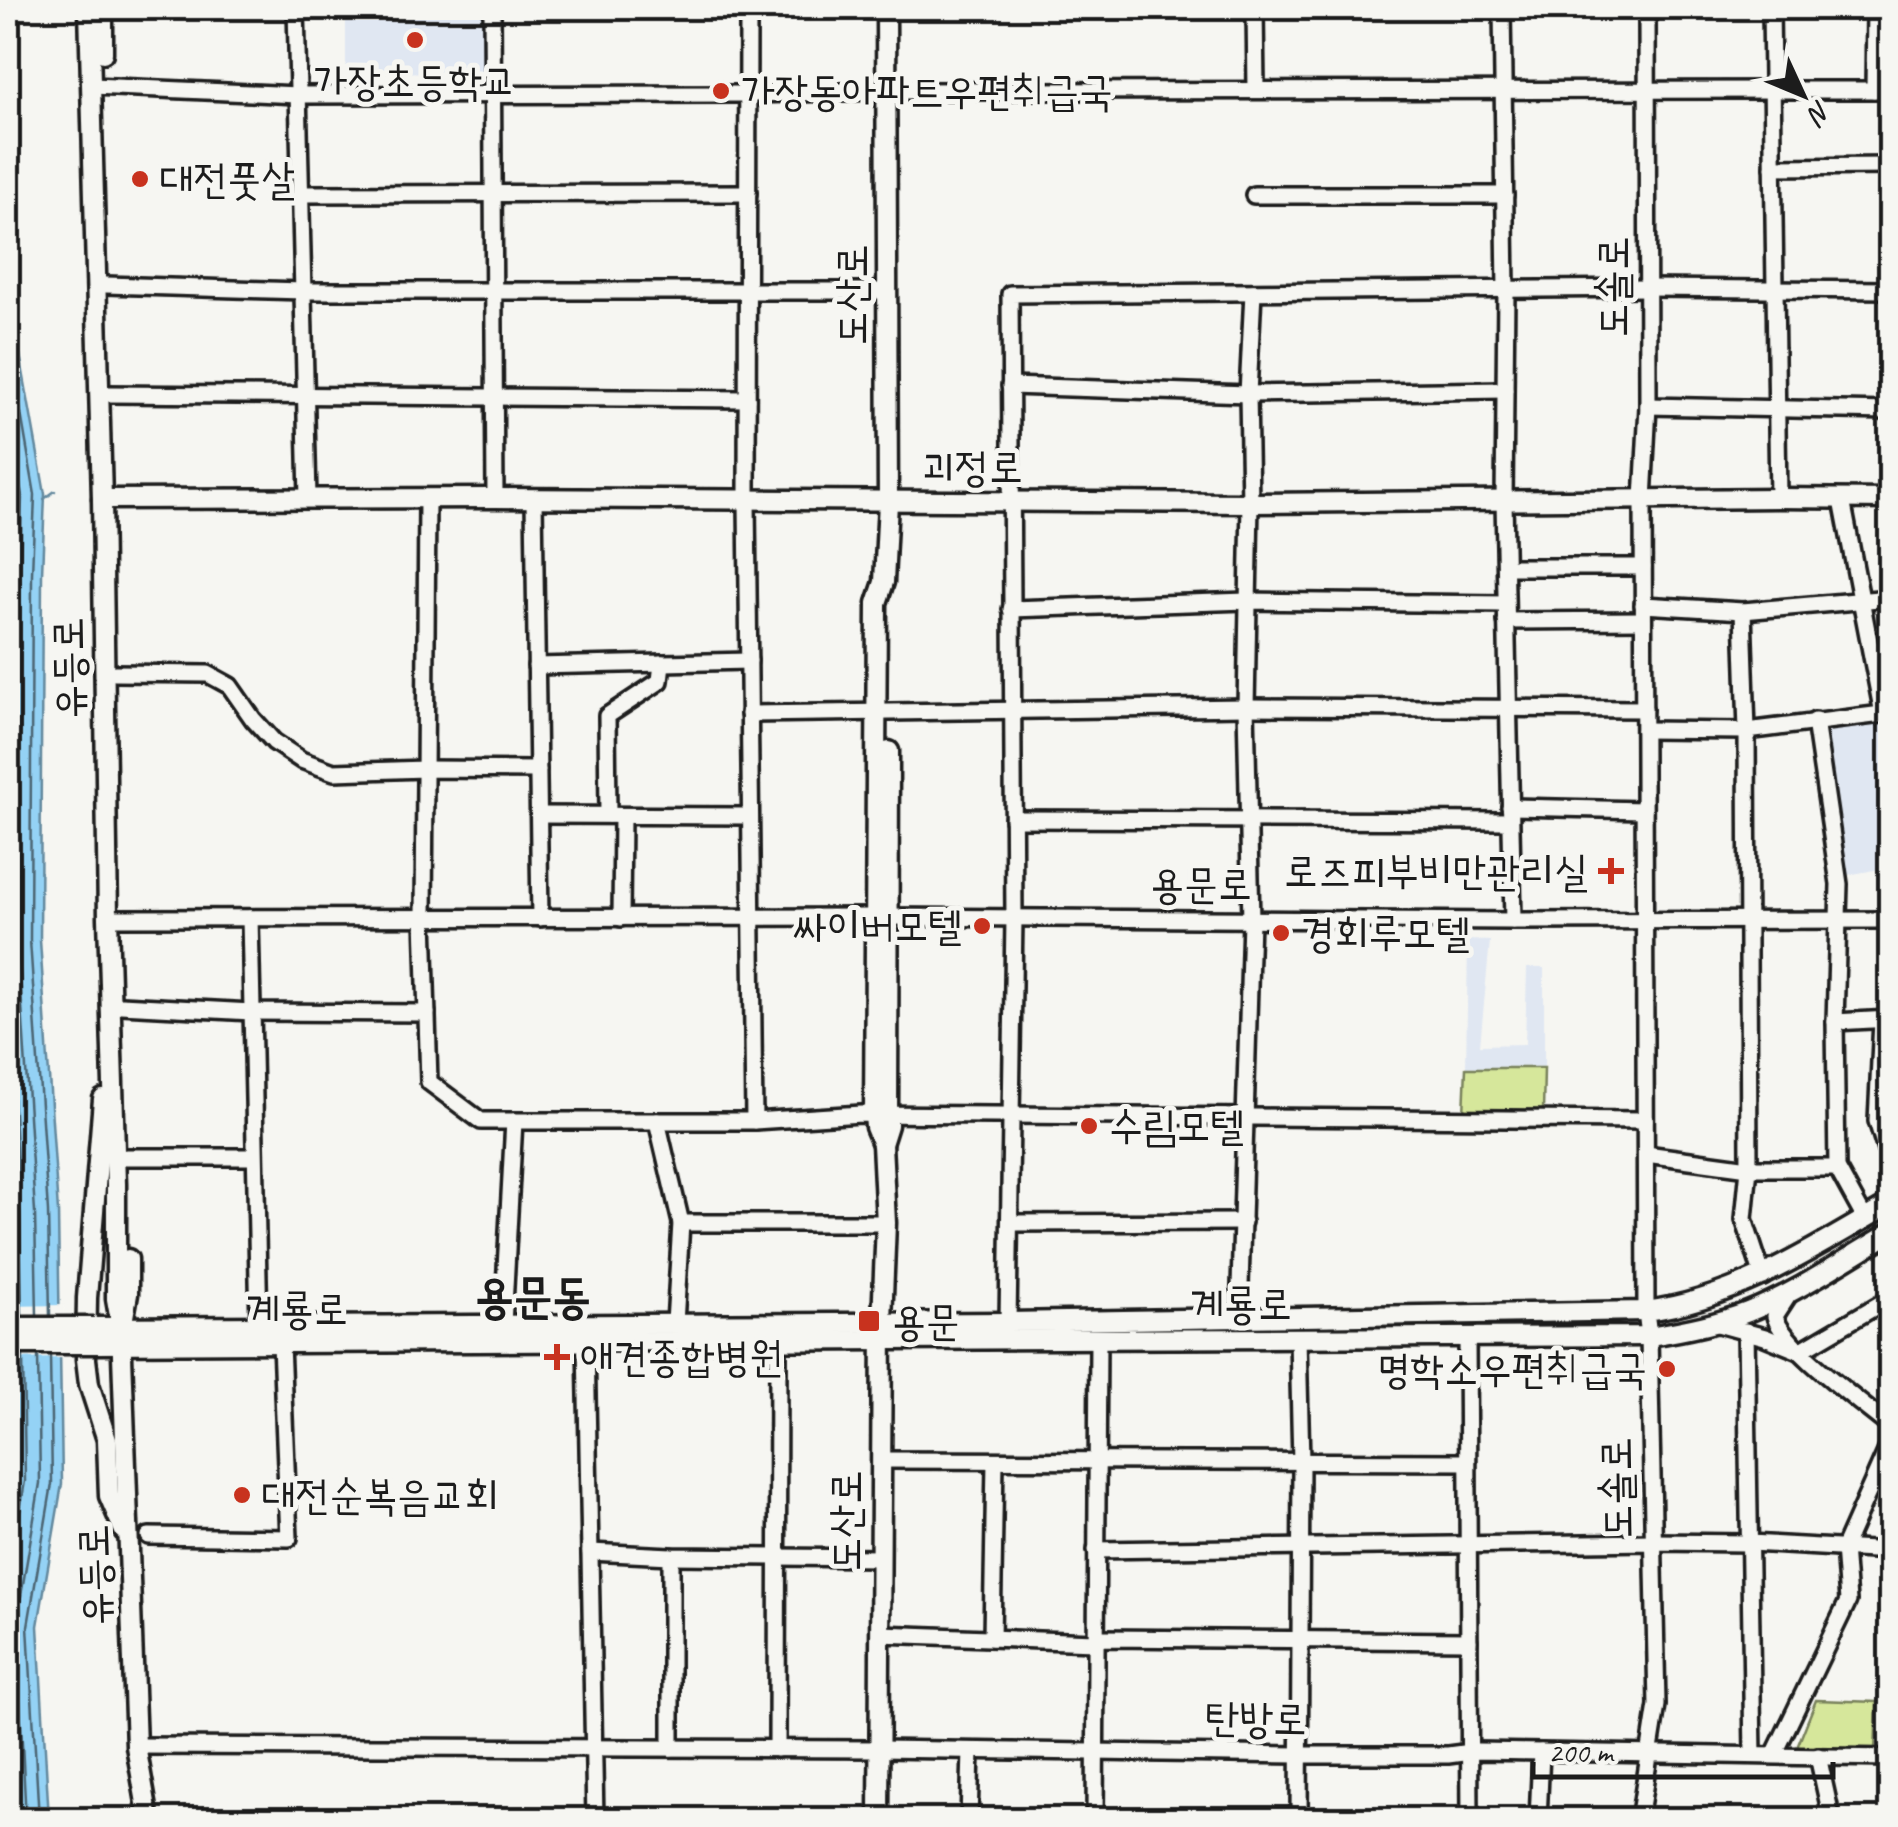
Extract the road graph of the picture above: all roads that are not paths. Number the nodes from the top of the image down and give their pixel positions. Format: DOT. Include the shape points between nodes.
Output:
graph roads {
  1 [pos="89,8"];
  2 [pos="103,8"];
  3 [pos="296,8"];
  4 [pos="492,8"];
  5 [pos="748,8"];
  6 [pos="886,8"];
  7 [pos="1256,8"];
  8 [pos="1502,8"];
  9 [pos="1647,8"];
  10 [pos="1771,8"];
  11 [pos="1875,8"];
  12 [pos="98,87"];
  13 [pos="1256,90"];
  14 [pos="1504,90"];
  15 [pos="1647,90"];
  16 [pos="1772,90"];
  17 [pos="1882,90"];
  18 [pos="887,91"];
  19 [pos="493,94"];
  20 [pos="748,94"];
  21 [pos="298,95"];
  22 [pos="1890,166"];
  23 [pos="1773,167"];
  24 [pos="493,192"];
  25 [pos="748,193"];
  26 [pos="300,194"];
  27 [pos="1254,195"];
  28 [pos="1505,195"];
  29 [pos="106,285"];
  30 [pos="1648,288"];
  31 [pos="1775,289"];
  32 [pos="1506,290"];
  33 [pos="1890,290"];
  34 [pos="303,291"];
  35 [pos="494,291"];
  36 [pos="748,291"];
  37 [pos="887,291"];
  38 [pos="1253,292"];
  39 [pos="1010,386"];
  40 [pos="1505,390"];
  41 [pos="108,394"];
  42 [pos="1248,394"];
  43 [pos="306,396"];
  44 [pos="494,397"];
  45 [pos="747,398"];
  46 [pos="1648,406"];
  47 [pos="1776,408"];
  48 [pos="1890,410"];
  49 [pos="308,498"];
  50 [pos="495,498"];
  51 [pos="1778,498"];
  52 [pos="107,499"];
  53 [pos="426,499"];
  54 [pos="1890,499"];
  55 [pos="534,500"];
  56 [pos="1643,500"];
  57 [pos="1842,500"];
  58 [pos="747,501"];
  59 [pos="1504,501"];
  60 [pos="888,502"];
  61 [pos="1010,502"];
  62 [pos="1250,504"];
  63 [pos="1506,567"];
  64 [pos="1643,567"];
  65 [pos="1890,598"];
  66 [pos="1247,601"];
  67 [pos="1861,602"];
  68 [pos="1011,609"];
  69 [pos="1744,611"];
  70 [pos="1506,612"];
  71 [pos="1643,612"];
  72 [pos="748,661"];
  73 [pos="662,663"];
  74 [pos="536,666"];
  75 [pos="115,673"];
  76 [pos="1246,707"];
  77 [pos="1507,708"];
  78 [pos="1644,709"];
  79 [pos="883,712"];
  80 [pos="1012,712"];
  81 [pos="749,714"];
  82 [pos="1887,714"];
  83 [pos="1815,721"];
  84 [pos="1644,730"];
  85 [pos="1747,731"];
  86 [pos="425,769"];
  87 [pos="538,770"];
  88 [pos="1644,810"];
  89 [pos="1510,814"];
  90 [pos="539,815"];
  91 [pos="615,816"];
  92 [pos="750,816"];
  93 [pos="1013,820"];
  94 [pos="1250,820"];
  95 [pos="882,917"];
  96 [pos="114,918"];
  97 [pos="250,918"];
  98 [pos="424,918"];
  99 [pos="540,918"];
  100 [pos="621,918"];
  101 [pos="751,918"];
  102 [pos="1014,918"];
  103 [pos="1252,920"];
  104 [pos="1748,920"];
  105 [pos="1838,920"];
  106 [pos="1890,920"];
  107 [pos="1513,921"];
  108 [pos="1644,921"];
  109 [pos="121,1005"];
  110 [pos="252,1012"];
  111 [pos="426,1013"];
  112 [pos="1886,1019"];
  113 [pos="1835,1022"];
  114 [pos="112,1064"];
  115 [pos="881,1115"];
  116 [pos="1012,1116"];
  117 [pos="1246,1118"];
  118 [pos="1645,1120"];
  119 [pos="514,1121"];
  120 [pos="656,1121"];
  121 [pos="754,1122"];
  122 [pos="1646,1154"];
  123 [pos="126,1156"];
  124 [pos="254,1157"];
  125 [pos="1890,1163"];
  126 [pos="1749,1168"];
  127 [pos="1837,1168"];
  128 [pos="1890,1193"];
  129 [pos="1878,1211"];
  130 [pos="1243,1222"];
  131 [pos="681,1223"];
  132 [pos="886,1223"];
  133 [pos="1010,1223"];
  134 [pos="1885,1240"];
  135 [pos="1762,1277"];
  136 [pos="1790,1293"];
  137 [pos="1890,1298"];
  138 [pos="1646,1311"];
  139 [pos="1239,1320"];
  140 [pos="882,1321"];
  141 [pos="1008,1322"];
  142 [pos="675,1323"];
  143 [pos="1711,1323"];
  144 [pos="503,1324"];
  145 [pos="259,1326"];
  146 [pos="8,1328"];
  147 [pos="1746,1331"];
  148 [pos="95,1336"];
  149 [pos="122,1336"];
  150 [pos="1650,1336"];
  151 [pos="1298,1338"];
  152 [pos="1467,1338"];
  153 [pos="1098,1339"];
  154 [pos="778,1341"];
  155 [pos="882,1341"];
  156 [pos="586,1342"];
  157 [pos="8,1344"];
  158 [pos="281,1344"];
  159 [pos="1800,1351"];
  160 [pos="1890,1432"];
  161 [pos="1890,1443"];
  162 [pos="881,1460"];
  163 [pos="995,1461"];
  164 [pos="1099,1461"];
  165 [pos="1300,1462"];
  166 [pos="1467,1462"];
  167 [pos="148,1536"];
  168 [pos="1653,1542"];
  169 [pos="129,1543"];
  170 [pos="1750,1543"];
  171 [pos="1468,1544"];
  172 [pos="1300,1547"];
  173 [pos="1844,1547"];
  174 [pos="1096,1550"];
  175 [pos="1890,1551"];
  176 [pos="590,1552"];
  177 [pos="672,1556"];
  178 [pos="778,1557"];
  179 [pos="881,1558"];
  180 [pos="880,1634"];
  181 [pos="992,1638"];
  182 [pos="1300,1640"];
  183 [pos="1469,1641"];
  184 [pos="1095,1642"];
  185 [pos="136,1746"];
  186 [pos="593,1748"];
  187 [pos="671,1748"];
  188 [pos="777,1749"];
  189 [pos="880,1749"];
  190 [pos="970,1750"];
  191 [pos="1096,1752"];
  192 [pos="1470,1752"];
  193 [pos="1541,1752"];
  194 [pos="1651,1754"];
  195 [pos="1299,1755"];
  196 [pos="1753,1755"];
  197 [pos="1774,1755"];
  198 [pos="1818,1756"];
  199 [pos="1890,1758"];
  200 [pos="149,1820"];
  201 [pos="595,1820"];
  202 [pos="879,1820"];
  203 [pos="969,1820"];
  204 [pos="1096,1820"];
  205 [pos="1299,1820"];
  206 [pos="1470,1820"];
  207 [pos="1538,1820"];
  208 [pos="1639,1820"];
  209 [pos="1832,1820"];
  1 -- 12 [label="main road, 유등로"];
  2 -- 12 [label="main road, 유등로"];
  3 -- 21 [label="street"];
  4 -- 19 [label="street"];
  5 -- 20 [label="street"];
  6 -- 18 [label="main road, 도산로"];
  7 -- 13 [label="street"];
  8 -- 14 [label="street"];
  9 -- 15 [label="street, 도솔로"];
  10 -- 16 [label="street"];
  11 -- 17 [label="street"];
  12 -- 21 [label="street"];
  12 -- 29 [label="main road, 유등로"];
  12 -- 52 [label="main road, 유등로"];
  13 -- 14 [label="street"];
  13 -- 18 [label="street"];
  14 -- 15 [label="street"];
  14 -- 28 [label="street"];
  15 -- 16 [label="street"];
  15 -- 30 [label="street, 도솔로"];
  16 -- 17 [label="street"];
  16 -- 23 [label="street"];
  18 -- 20 [label="street"];
  18 -- 37 [label="main road, 도산로"];
  19 -- 20 [label="street"];
  19 -- 21 [label="street"];
  19 -- 24 [label="street"];
  20 -- 25 [label="street"];
  21 -- 26 [label="street"];
  22 -- 23 [label="street"];
  23 -- 31 [label="street"];
  24 -- 25 [label="street"];
  24 -- 26 [label="street"];
  24 -- 35 [label="street"];
  25 -- 36 [label="street"];
  26 -- 34 [label="street"];
  27 -- 28 [label="street"];
  28 -- 32 [label="street"];
  29 -- 34 [label="street"];
  29 -- 41 [label="main road, 유등로"];
  30 -- 31 [label="street"];
  30 -- 32 [label="street"];
  30 -- 46 [label="street, 도솔로"];
  31 -- 33 [label="street"];
  31 -- 47 [label="street"];
  32 -- 38 [label="street"];
  32 -- 40 [label="street"];
  34 -- 35 [label="street"];
  34 -- 43 [label="street"];
  35 -- 36 [label="street"];
  35 -- 44 [label="street"];
  36 -- 37 [label="street"];
  36 -- 45 [label="street"];
  37 -- 60 [label="main road, 도산로"];
  38 -- 39 [label="street" via="1010,294"];
  38 -- 42 [label="street"];
  39 -- 42 [label="street"];
  39 -- 61 [label="street"];
  40 -- 42 [label="street"];
  40 -- 59 [label="street"];
  41 -- 43 [label="street"];
  41 -- 52 [label="main road, 유등로"];
  42 -- 62 [label="street"];
  43 -- 44 [label="street"];
  43 -- 49 [label="street"];
  44 -- 45 [label="street"];
  44 -- 50 [label="street"];
  45 -- 58 [label="street"];
  46 -- 47 [label="street"];
  46 -- 56 [label="street, 도솔로"];
  47 -- 48 [label="street"];
  47 -- 51 [label="street"];
  49 -- 52 [label="main road, 괴정로"];
  49 -- 53 [label="main road, 괴정로"];
  50 -- 53 [label="main road, 괴정로"];
  50 -- 55 [label="main road, 괴정로"];
  51 -- 56 [label="main road, 괴정로"];
  51 -- 57 [label="main road, 괴정로"];
  52 -- 75 [label="main road, 유등로"];
  52 -- 96 [label="main road, 유등로"];
  53 -- 86 [label="street"];
  54 -- 57 [label="main road, 괴정로"];
  55 -- 58 [label="main road, 괴정로"];
  55 -- 74 [label="street"];
  56 -- 59 [label="main road, 괴정로"];
  56 -- 64 [label="street, 도솔로"];
  57 -- 67 [label="street"];
  58 -- 60 [label="main road, 괴정로"];
  58 -- 72 [label="street"];
  59 -- 62 [label="main road, 괴정로"];
  59 -- 63 [label="street"];
  60 -- 61 [label="main road, 괴정로"];
  60 -- 79 [label="main road, 도산로" via="884,582 876,604"];
  61 -- 62 [label="main road, 괴정로"];
  61 -- 68 [label="street"];
  62 -- 66 [label="street"];
  63 -- 64 [label="street"];
  63 -- 70 [label="street"];
  64 -- 71 [label="street, 도솔로"];
  65 -- 67 [label="street"];
  66 -- 68 [label="street"];
  66 -- 70 [label="street"];
  66 -- 76 [label="street"];
  67 -- 69 [label="street"];
  67 -- 82 [label="street"];
  68 -- 80 [label="street"];
  69 -- 71 [label="street"];
  69 -- 85 [label="street"];
  70 -- 71 [label="street"];
  70 -- 77 [label="street"];
  71 -- 78 [label="street, 도솔로"];
  72 -- 73 [label="street"];
  72 -- 81 [label="street"];
  73 -- 74 [label="street"];
  73 -- 91 [label="street" via="660,681 607,716"];
  74 -- 87 [label="street"];
  75 -- 86 [label="street" via="208,674 230,686 274,742 334,772"];
  75 -- 96 [label="main road, 유등로"];
  76 -- 77 [label="street"];
  76 -- 80 [label="street"];
  76 -- 94 [label="street"];
  77 -- 78 [label="street"];
  77 -- 89 [label="street"];
  78 -- 84 [label="street, 도솔로"];
  79 -- 80 [label="street"];
  79 -- 81 [label="street"];
  79 -- 95 [label="main road, 도산로"];
  80 -- 93 [label="street"];
  81 -- 92 [label="street"];
  82 -- 83 [label="street"];
  83 -- 85 [label="street"];
  83 -- 105 [label="street" via="1839,884"];
  84 -- 85 [label="street"];
  84 -- 88 [label="street, 도솔로"];
  85 -- 104 [label="street"];
  86 -- 87 [label="street"];
  86 -- 98 [label="street"];
  87 -- 90 [label="street"];
  88 -- 89 [label="street"];
  88 -- 108 [label="street, 도솔로"];
  89 -- 94 [label="street"];
  89 -- 107 [label="street"];
  90 -- 91 [label="street"];
  90 -- 99 [label="street"];
  91 -- 92 [label="street"];
  91 -- 100 [label="street"];
  92 -- 101 [label="street"];
  93 -- 94 [label="street"];
  93 -- 102 [label="street"];
  94 -- 103 [label="street"];
  95 -- 101 [label="street, 용문로"];
  95 -- 102 [label="street, 용문로"];
  95 -- 115 [label="main road, 도산로"];
  96 -- 97 [label="street, 용문로"];
  96 -- 109 [label="main road, 유등로"];
  96 -- 114 [label="main road, 유등로"];
  97 -- 98 [label="street, 용문로"];
  97 -- 110 [label="street"];
  98 -- 99 [label="street, 용문로"];
  98 -- 111 [label="street"];
  99 -- 100 [label="street, 용문로"];
  100 -- 101 [label="street, 용문로"];
  101 -- 121 [label="street"];
  102 -- 103 [label="street, 용문로"];
  102 -- 116 [label="street"];
  103 -- 107 [label="street, 용문로"];
  103 -- 117 [label="street"];
  104 -- 105 [label="street, 용문로"];
  104 -- 108 [label="street, 용문로"];
  104 -- 126 [label="street"];
  105 -- 106 [label="street, 용문로"];
  105 -- 113 [label="street"];
  107 -- 108 [label="street, 용문로"];
  108 -- 118 [label="street, 도솔로"];
  109 -- 110 [label="street"];
  109 -- 123 [label="main road, 유등로"];
  110 -- 111 [label="street"];
  110 -- 124 [label="street"];
  111 -- 119 [label="street" via="429,1082 481,1121"];
  112 -- 113 [label="street"];
  112 -- 125 [label="street" via="1877,1122"];
  113 -- 127 [label="street"];
  114 -- 149 [label="main road, 유등로"];
  114 -- 169 [label="main road" via="103,1099 86,1358 107,1440 109,1496"];
  115 -- 116 [label="street"];
  115 -- 121 [label="street"];
  115 -- 132 [label="main road, 도산로" via="875,1127 882,1144"];
  116 -- 117 [label="street"];
  116 -- 133 [label="street"];
  117 -- 118 [label="street"];
  117 -- 130 [label="street"];
  118 -- 122 [label="street, 도솔로"];
  119 -- 120 [label="street"];
  119 -- 144 [label="street"];
  120 -- 121 [label="street"];
  120 -- 131 [label="street"];
  122 -- 126 [label="street"];
  122 -- 138 [label="street, 도솔로"];
  123 -- 124 [label="street"];
  123 -- 149 [label="main road, 유등로" via="128,1294"];
  124 -- 145 [label="street"];
  126 -- 127 [label="street"];
  126 -- 135 [label="street" via="1744,1219"];
  127 -- 129 [label="street"];
  128 -- 129 [label="main road, 계룡로"];
  129 -- 135 [label="main road, 계룡로"];
  130 -- 133 [label="street"];
  130 -- 139 [label="street"];
  131 -- 132 [label="street"];
  131 -- 142 [label="street"];
  132 -- 140 [label="main road, 도산로"];
  133 -- 141 [label="street"];
  134 -- 136 [label="main road, 계룡로"];
  135 -- 138 [label="main road, 계룡로"];
  136 -- 143 [label="main road, 계룡로"];
  136 -- 159 [label="street" via="1776,1323"];
  137 -- 159 [label="street"];
  138 -- 139 [label="main road, 계룡로"];
  138 -- 150 [label="street, 도솔로"];
  139 -- 141 [label="main road, 계룡로"];
  140 -- 141 [label="main road, 계룡로"];
  140 -- 142 [label="main road, 계룡로"];
  140 -- 155 [label="main road, 도산로"];
  142 -- 144 [label="main road, 계룡로"];
  143 -- 147 [label="street"];
  143 -- 150 [label="main road, 계룡로"];
  144 -- 145 [label="main road, 계룡로"];
  145 -- 149 [label="main road, 계룡로"];
  146 -- 148 [label="main road, 계룡로, bridge"];
  147 -- 159 [label="street"];
  147 -- 170 [label="street"];
  148 -- 149 [label="main road, 계룡로"];
  148 -- 157 [label="main road, 계룡로, bridge"];
  149 -- 158 [label="main road, 계룡로"];
  149 -- 169 [label="main road, 유등로"];
  150 -- 152 [label="main road, 계룡로"];
  150 -- 168 [label="street, 도솔로"];
  151 -- 152 [label="main road, 계룡로"];
  151 -- 153 [label="main road, 계룡로"];
  151 -- 165 [label="street"];
  152 -- 166 [label="street"];
  153 -- 155 [label="main road, 계룡로"];
  153 -- 164 [label="street"];
  154 -- 155 [label="main road, 계룡로"];
  154 -- 156 [label="main road, 계룡로"];
  154 -- 178 [label="street"];
  155 -- 162 [label="main road, 도산로"];
  156 -- 158 [label="main road, 계룡로"];
  156 -- 176 [label="street"];
  158 -- 167 [label="street" via="289,1538"];
  159 -- 160 [label="street"];
  161 -- 173 [label="street"];
  162 -- 163 [label="street"];
  162 -- 179 [label="main road, 도산로"];
  163 -- 164 [label="street"];
  163 -- 181 [label="street"];
  164 -- 165 [label="street"];
  164 -- 174 [label="street"];
  165 -- 166 [label="street"];
  165 -- 172 [label="street"];
  166 -- 171 [label="street"];
  168 -- 170 [label="street"];
  168 -- 171 [label="street"];
  168 -- 194 [label="street, 도솔로" via="1657,1705"];
  169 -- 185 [label="main road, 유등로"];
  170 -- 173 [label="street"];
  170 -- 196 [label="street"];
  171 -- 172 [label="street"];
  171 -- 183 [label="street"];
  172 -- 174 [label="street"];
  172 -- 182 [label="street"];
  173 -- 175 [label="street"];
  173 -- 197 [label="street" via="1848,1601"];
  174 -- 184 [label="street"];
  176 -- 177 [label="street"];
  176 -- 186 [label="street"];
  177 -- 178 [label="street"];
  177 -- 187 [label="street"];
  178 -- 179 [label="street"];
  178 -- 188 [label="street"];
  179 -- 180 [label="main road, 도산로"];
  180 -- 181 [label="street"];
  180 -- 189 [label="main road, 도산로"];
  181 -- 184 [label="street"];
  182 -- 183 [label="street"];
  182 -- 184 [label="street"];
  182 -- 195 [label="street"];
  183 -- 192 [label="street"];
  184 -- 191 [label="street"];
  185 -- 186 [label="street, 탄방로"];
  185 -- 200 [label="main road, 유등로"];
  186 -- 187 [label="street, 탄방로"];
  186 -- 201 [label="street"];
  187 -- 188 [label="street, 탄방로"];
  188 -- 189 [label="street, 탄방로"];
  189 -- 190 [label="street, 탄방로"];
  189 -- 202 [label="main road, 도산로"];
  190 -- 191 [label="street, 탄방로"];
  190 -- 203 [label="street"];
  191 -- 195 [label="street, 탄방로"];
  191 -- 204 [label="street"];
  192 -- 193 [label="street, 탄방로"];
  192 -- 195 [label="street, 탄방로"];
  192 -- 206 [label="street"];
  193 -- 194 [label="street, 탄방로"];
  193 -- 207 [label="street"];
  194 -- 196 [label="street, 탄방로"];
  194 -- 208 [label="street, 도솔로"];
  195 -- 205 [label="street"];
  196 -- 197 [label="street, 탄방로"];
  197 -- 198 [label="street, 탄방로"];
  198 -- 199 [label="street, 탄방로"];
  198 -- 209 [label="street"];
}
